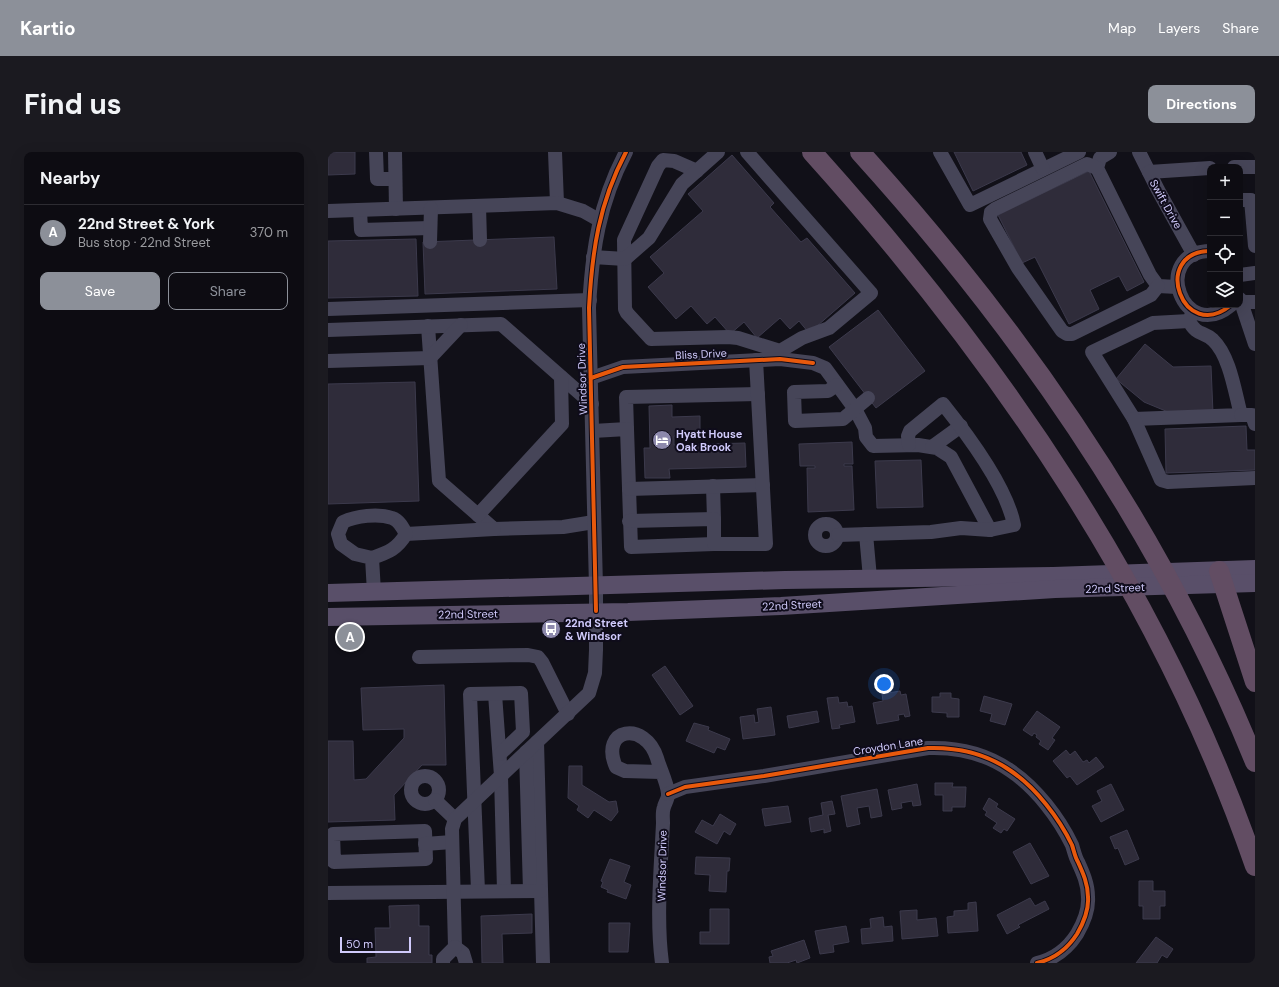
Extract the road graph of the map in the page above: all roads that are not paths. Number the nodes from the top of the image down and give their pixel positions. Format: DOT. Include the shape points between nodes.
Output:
graph roads {
  1 [pos="376,152"];
  2 [pos="395,152"];
  3 [pos="555,152"];
  4 [pos="626,152"];
  5 [pos="718,152"];
  6 [pos="747,152"];
  7 [pos="812,152"];
  8 [pos="860,152"];
  9 [pos="940,152"];
  10 [pos="1035,152"];
  11 [pos="1079,152"];
  12 [pos="1110,152"];
  13 [pos="1139,152"];
  14 [pos="1243,167"];
  15 [pos="1255,167"];
  16 [pos="1097,168"];
  17 [pos="1207,168"];
  18 [pos="1043,169"];
  19 [pos="697,171"];
  20 [pos="1149,172"];
  21 [pos="395,179"];
  22 [pos="1249,200"];
  23 [pos="557,203"];
  24 [pos="479,206"];
  25 [pos="431,208"];
  26 [pos="396,209"];
  27 [pos="360,210"];
  28 [pos="328,211"];
  29 [pos="599,220"];
  30 [pos="1246,227"];
  31 [pos="480,240"];
  32 [pos="1255,246"];
  33 [pos="1207,252"];
  34 [pos="1194,254"];
  35 [pos="593,257"];
  36 [pos="625,259"];
  37 [pos="1255,273"];
  38 [pos="1243,275"];
  39 [pos="1158,286"];
  40 [pos="1177,287"];
  41 [pos="590,300"];
  42 [pos="1243,302"];
  43 [pos="1255,302"];
  44 [pos="1228,308"];
  45 [pos="1241,308"];
  46 [pos="328,309"];
  47 [pos="1191,316"];
  48 [pos="461,325"];
  49 [pos="1252,325"];
  50 [pos="428,326"];
  51 [pos="328,330"];
  52 [pos="1255,344"];
  53 [pos="780,355"];
  54 [pos="430,358"];
  55 [pos="756,360"];
  56 [pos="328,361"];
  57 [pos="561,377"];
  58 [pos="592,378"];
  59 [pos="837,385"];
  60 [pos="758,394"];
  61 [pos="868,398"];
  62 [pos="592,404"];
  63 [pos="855,409"];
  64 [pos="1241,415"];
  65 [pos="1134,419"];
  66 [pos="1255,424"];
  67 [pos="961,426"];
  68 [pos="627,429"];
  69 [pos="593,430"];
  70 [pos="910,445"];
  71 [pos="932,448"];
  72 [pos="1255,478"];
  73 [pos="763,485"];
  74 [pos="713,486"];
  75 [pos="629,489"];
  76 [pos="478,516"];
  77 [pos="714,519"];
  78 [pos="629,521"];
  79 [pos="594,522"];
  80 [pos="494,529"];
  81 [pos="990,530"];
  82 [pos="406,534"];
  83 [pos="866,534"];
  84 [pos="838,535"];
  85 [pos="714,544"];
  86 [pos="372,558"];
  87 [pos="1255,569"];
  88 [pos="1221,577"];
  89 [pos="870,578"];
  90 [pos="1084,582"];
  91 [pos="1255,583"];
  92 [pos="596,587"];
  93 [pos="374,592"];
  94 [pos="328,593"];
  95 [pos="596,611"];
  96 [pos="328,617"];
  97 [pos="1255,647"];
  98 [pos="419,657"];
  99 [pos="1254,680"];
  100 [pos="495,694"];
  101 [pos="568,714"];
  102 [pos="537,742"];
  103 [pos="526,752"];
  104 [pos="500,754"];
  105 [pos="1255,762"];
  106 [pos="660,772"];
  107 [pos="501,776"];
  108 [pos="668,794"];
  109 [pos="435,800"];
  110 [pos="474,802"];
  111 [pos="455,819"];
  112 [pos="452,842"];
  113 [pos="425,844"];
  114 [pos="1255,866"];
  115 [pos="454,891"];
  116 [pos="478,891"];
  117 [pos="504,891"];
  118 [pos="535,891"];
  119 [pos="328,893"];
  120 [pos="455,947"];
  121 [pos="443,963"];
  122 [pos="466,963"];
  123 [pos="542,963"];
  124 [pos="662,963"];
  125 [pos="1037,963"];
  1 -- 21 [label="street" via="377,179"];
  2 -- 21 [label="street"];
  3 -- 23 [label="street"];
  4 -- 29 [label="street, Windsor Drive" via="609,189"];
  5 -- 19 [label="street"];
  6 -- 53 [label="street" via="871,293 829,328 802,338"];
  7 -- 114 [label="highway" via="878,226 955,323 1028,422 1085,509 1140,603 1180,684 1220,772"];
  8 -- 105 [label="highway" via="913,212 968,281 1033,368 1096,460 1186,614"];
  9 -- 18 [label="street" via="970,206"];
  10 -- 18 [label="street"];
  11 -- 18 [label="street"];
  12 -- 16 [label="street" via="1100,158"];
  13 -- 20 [label="street, Swift Drive"];
  14 -- 15 [label="street"];
  16 -- 39 [label="street" via="1150,275"];
  16 -- 39 [label="street" via="1087,164 995,209 991,212 990,219 1018,268 1062,331 1067,334 1072,334 1151,295"];
  17 -- 20 [label="street"];
  19 -- 36 [label="street" via="682,184 649,238"];
  19 -- 36 [label="street" via="674,161 663,160 658,166 624,240"];
  20 -- 34 [label="street, Swift Drive"];
  21 -- 26 [label="street"];
  22 -- 30 [label="street"];
  23 -- 24 [label="street"];
  23 -- 29 [label="street"];
  24 -- 25 [label="street"];
  24 -- 31 [label="street"];
  25 -- 26 [label="street"];
  25 -- 27 [label="street" via="430,235 361,230"];
  26 -- 27 [label="street"];
  27 -- 28 [label="street"];
  29 -- 35 [label="street, Windsor Drive"];
  30 -- 32 [label="street"];
  33 -- 34 [label="street"];
  34 -- 40 [label="street" via="1180,268"];
  35 -- 36 [label="street"];
  35 -- 41 [label="street, Windsor Drive"];
  36 -- 53 [label="street" via="625,309 651,339 738,338"];
  37 -- 38 [label="street"];
  39 -- 40 [label="street"];
  40 -- 47 [label="street"];
  41 -- 46 [label="street"];
  41 -- 58 [label="street, Windsor Drive"];
  42 -- 43 [label="street"];
  44 -- 47 [label="street" via="1214,314"];
  45 -- 49 [label="street"];
  47 -- 64 [label="street" via="1194,330 1212,340 1224,356"];
  47 -- 65 [label="street" via="1152,323 1092,352"];
  48 -- 50 [label="street"];
  48 -- 54 [label="street"];
  48 -- 57 [label="street" via="501,324"];
  49 -- 52 [label="street"];
  50 -- 51 [label="street"];
  50 -- 54 [label="street"];
  53 -- 55 [label="street, Bliss Drive"];
  53 -- 59 [label="street, Bliss Drive" via="825,368"];
  54 -- 56 [label="street"];
  54 -- 76 [label="street" via="439,481"];
  55 -- 58 [label="street, Bliss Drive" via="623,367"];
  55 -- 60 [label="street"];
  57 -- 62 [label="street"];
  57 -- 76 [label="street" via="562,424"];
  58 -- 62 [label="street, Windsor Drive"];
  59 -- 63 [label="street"];
  59 -- 63 [label="street" via="828,391 794,392 795,421 843,419"];
  60 -- 68 [label="street" via="626,397"];
  60 -- 73 [label="street"];
  61 -- 63 [label="street"];
  62 -- 69 [label="street, Windsor Drive"];
  63 -- 70 [label="street" via="865,428 868,442 873,446"];
  64 -- 65 [label="street"];
  64 -- 66 [label="street" via="1252,415"];
  65 -- 72 [label="street" via="1161,480 1168,482"];
  67 -- 70 [label="street" via="943,404 910,431"];
  67 -- 71 [label="street"];
  67 -- 81 [label="street" via="1012,512 1014,526"];
  68 -- 69 [label="street"];
  68 -- 75 [label="street"];
  69 -- 79 [label="street, Windsor Drive"];
  70 -- 71 [label="street"];
  71 -- 81 [label="street" via="951,457"];
  73 -- 74 [label="street"];
  73 -- 85 [label="street" via="766,544"];
  74 -- 75 [label="street"];
  74 -- 77 [label="street"];
  75 -- 78 [label="street"];
  76 -- 80 [label="street"];
  77 -- 78 [label="street"];
  77 -- 85 [label="street"];
  78 -- 85 [label="street" via="631,547"];
  79 -- 80 [label="street" via="563,527"];
  79 -- 92 [label="street, Windsor Drive"];
  80 -- 82 [label="street"];
  81 -- 83 [label="street" via="961,528 931,532"];
  82 -- 86 [label="street" via="399,545"];
  82 -- 86 [label="street" via="401,524 393,518 352,518 343,522 338,534 341,544 355,554"];
  83 -- 84 [label="street"];
  83 -- 89 [label="street"];
  86 -- 93 [label="street"];
  87 -- 88 [label="main road, 22nd Street"];
  88 -- 90 [label="main road, 22nd Street"];
  88 -- 91 [label="main road, 22nd Street"];
  88 -- 99 [label="highway"];
  89 -- 90 [label="main road, 22nd Street"];
  89 -- 92 [label="main road, 22nd Street"];
  90 -- 95 [label="main road, 22nd Street" via="781,606"];
  92 -- 93 [label="main road, 22nd Street"];
  92 -- 95 [label="street, Windsor Drive"];
  93 -- 94 [label="main road, 22nd Street"];
  95 -- 96 [label="main road, 22nd Street"];
  95 -- 101 [label="street, Windsor Drive" via="595,673 589,693"];
  97 -- 99 [label="highway"];
  98 -- 101 [label="street" via="538,657"];
  100 -- 104 [label="street"];
  100 -- 104 [label="street" via="521,693 523,732"];
  100 -- 110 [label="street" via="470,694"];
  101 -- 102 [label="street, Windsor Drive"];
  102 -- 103 [label="street, Windsor Drive"];
  102 -- 118 [label="street"];
  103 -- 107 [label="street, Windsor Drive"];
  103 -- 118 [label="street"];
  104 -- 107 [label="street"];
  106 -- 108 [label="street"];
  107 -- 110 [label="street, Windsor Drive"];
  107 -- 117 [label="street"];
  108 -- 124 [label="street, Windsor Drive" via="663,809 660,931"];
  108 -- 125 [label="street, Croydon Lane" via="685,787 928,748 952,748 987,757 1030,785 1055,816 1072,846 1086,883 1088,907 1079,932 1071,945"];
  109 -- 111 [label="street"];
  110 -- 111 [label="street, Windsor Drive"];
  110 -- 116 [label="street"];
  111 -- 112 [label="street"];
  112 -- 113 [label="street"];
  112 -- 115 [label="street"];
  113 -- 113 [label="street" via="425,831 333,834 334,862 426,859"];
  115 -- 116 [label="street"];
  115 -- 119 [label="street"];
  115 -- 120 [label="street"];
  116 -- 117 [label="street"];
  117 -- 118 [label="street"];
  118 -- 123 [label="street"];
  120 -- 121 [label="street" via="443,959"];
  120 -- 122 [label="street" via="464,954"];
}
